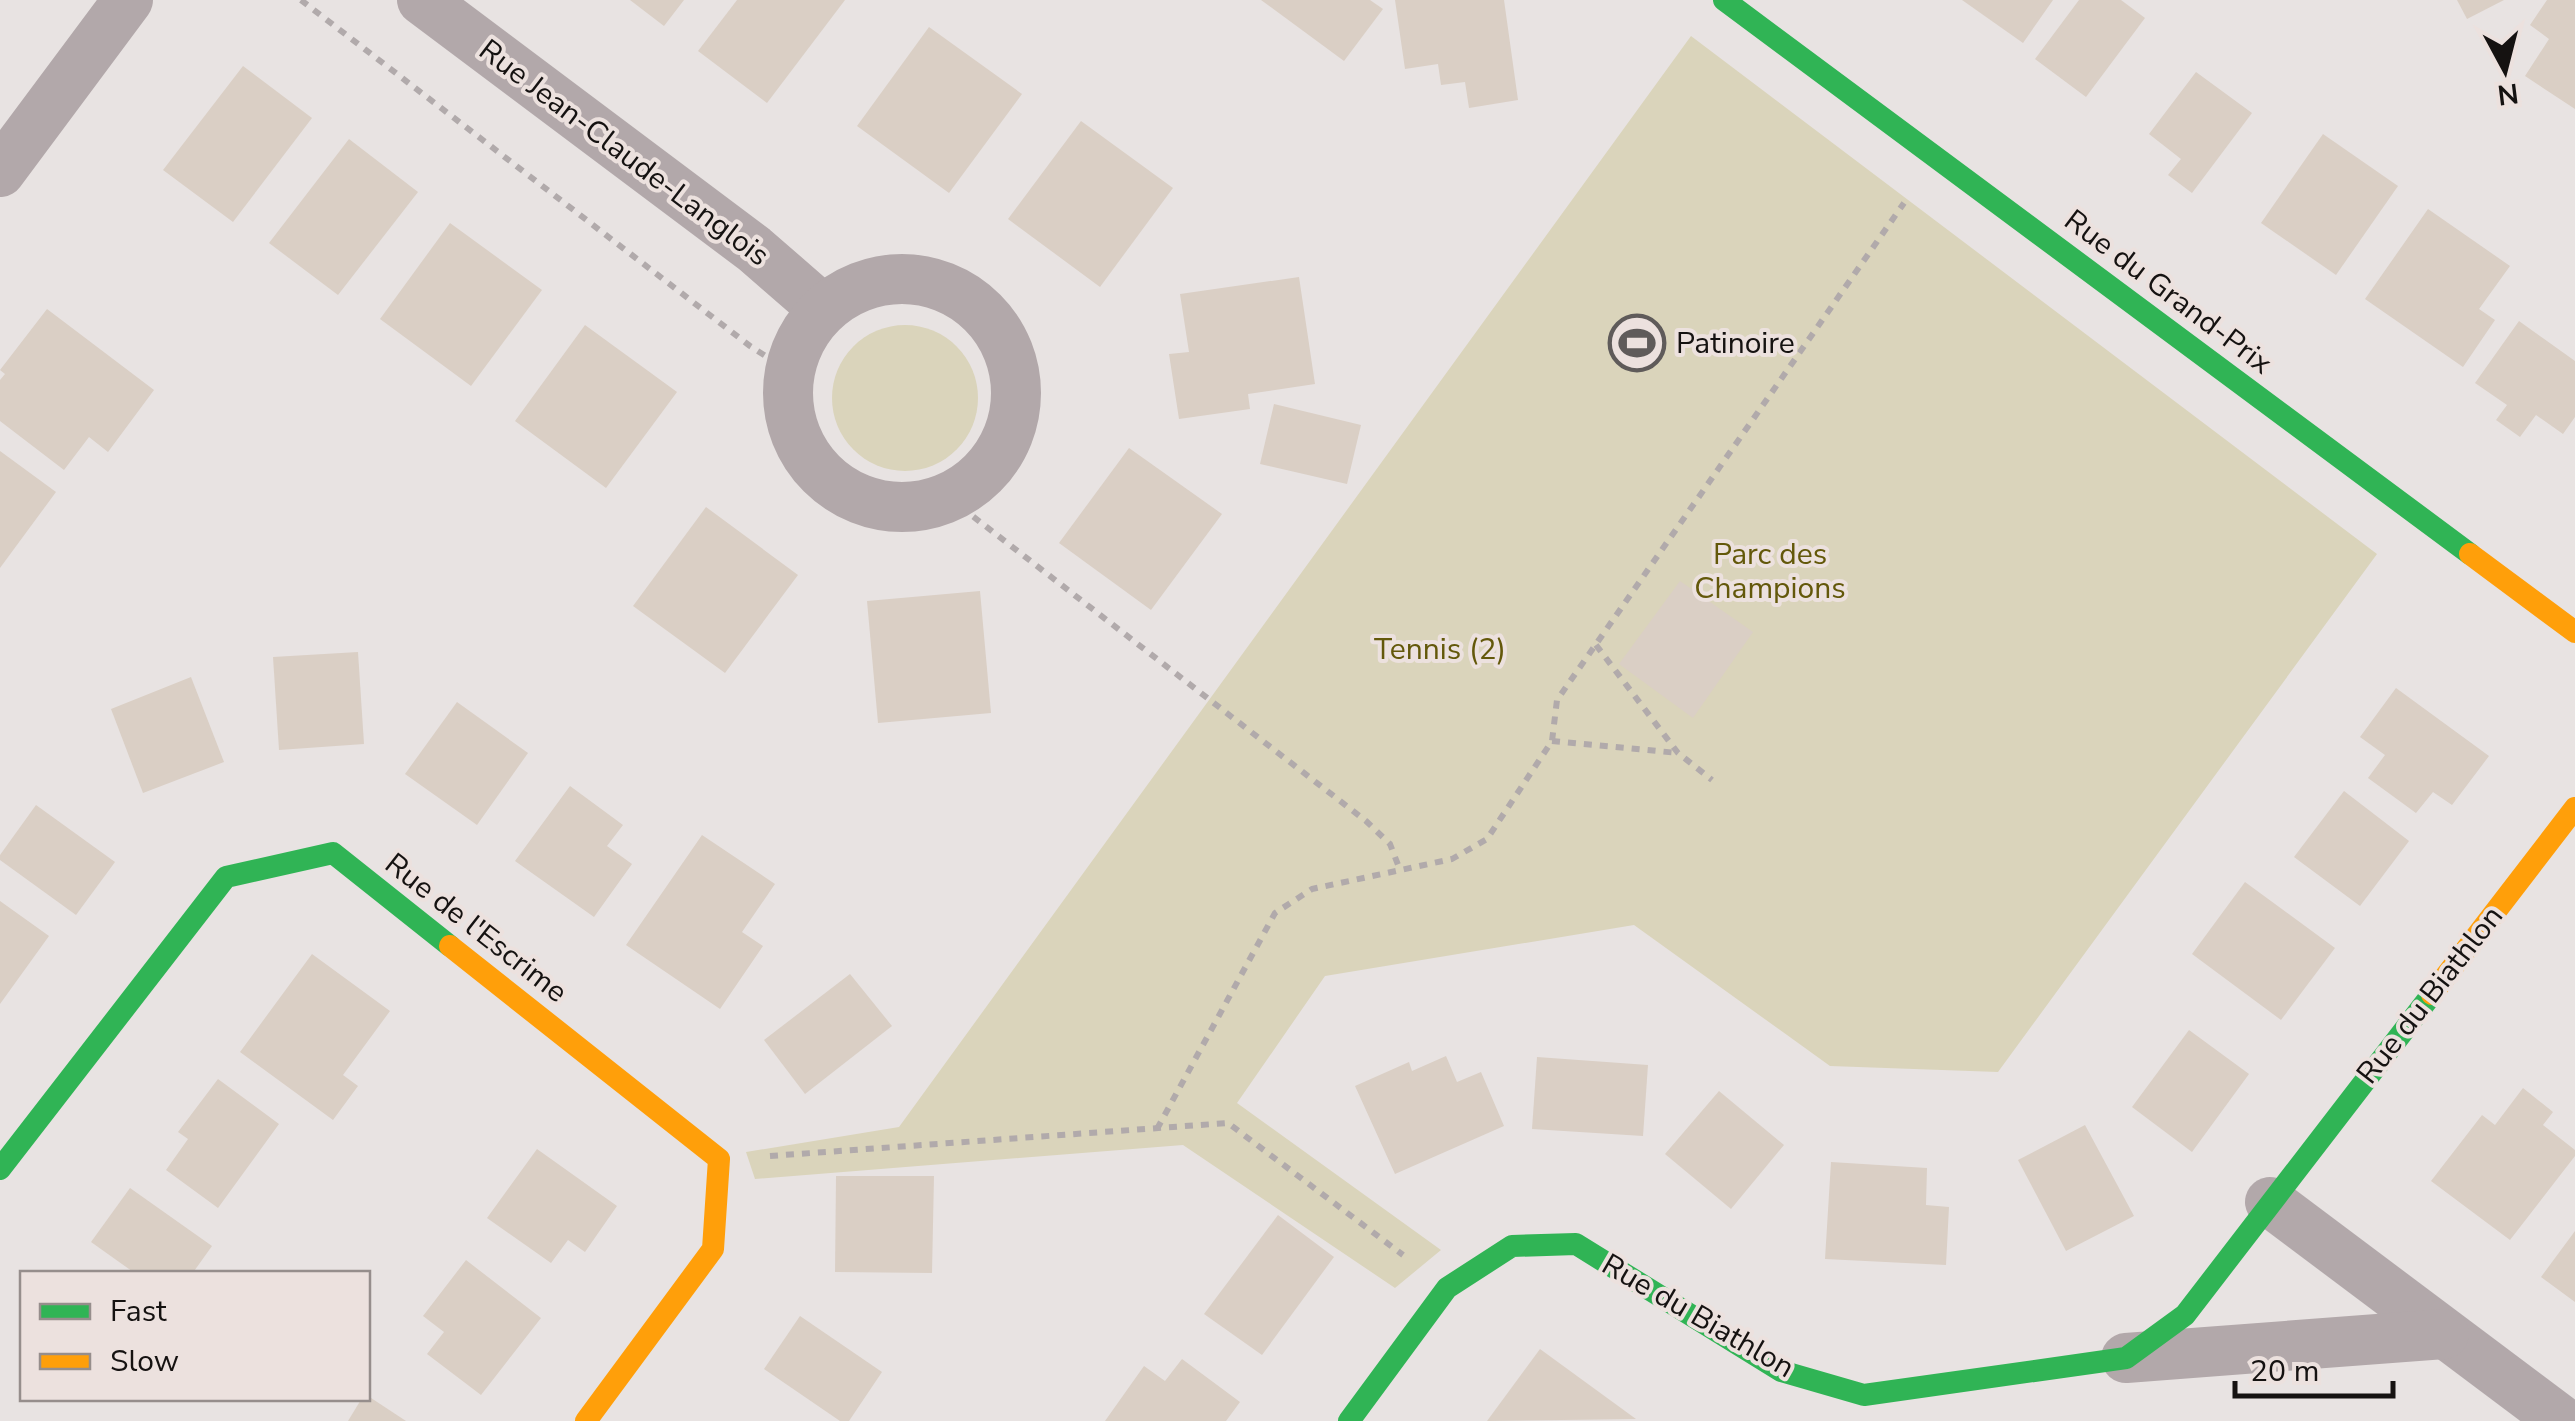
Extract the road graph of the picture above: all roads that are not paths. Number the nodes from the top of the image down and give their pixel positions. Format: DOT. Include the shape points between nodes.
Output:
graph roads {
  1 [pos="128,0"];
  2 [pos="422,0"];
  3 [pos="1724,0"];
  4 [pos="0,172"];
  5 [pos="824,310"];
  6 [pos="2575,632"];
  7 [pos="2575,808"];
  8 [pos="0,1169"];
  9 [pos="2270,1202"];
  10 [pos="2444,1334"];
  11 [pos="2126,1358"];
  12 [pos="586,1421"];
  13 [pos="1349,1421"];
  14 [pos="2562,1421"];
  1 -- 4 [label="street"];
  2 -- 5 [label="street, Rue Jean-Claude-Langlois" via="754,249"];
  3 -- 6 [label="street, Rue du Grand-Prix"];
  5 -- 5 [label="street" via="874,281 921,280 965,296 998,330 1016,374 1014,421 985,472 963,490 907,507 850,495 826,478 793,430 788,401 798,344"];
  7 -- 9 [label="street, Rue du Biathlon"];
  8 -- 12 [label="street, Rue de l'Escrime" via="226,877 333,854 719,1159 713,1249"];
  9 -- 10 [label="street"];
  9 -- 11 [label="street, Rue du Biathlon" via="2185,1315"];
  10 -- 11 [label="street, Rue du Biathlon"];
  10 -- 14 [label="street"];
  11 -- 13 [label="street, Rue du Biathlon" via="1864,1395 1781,1372 1576,1244 1512,1246 1447,1288"];
}
